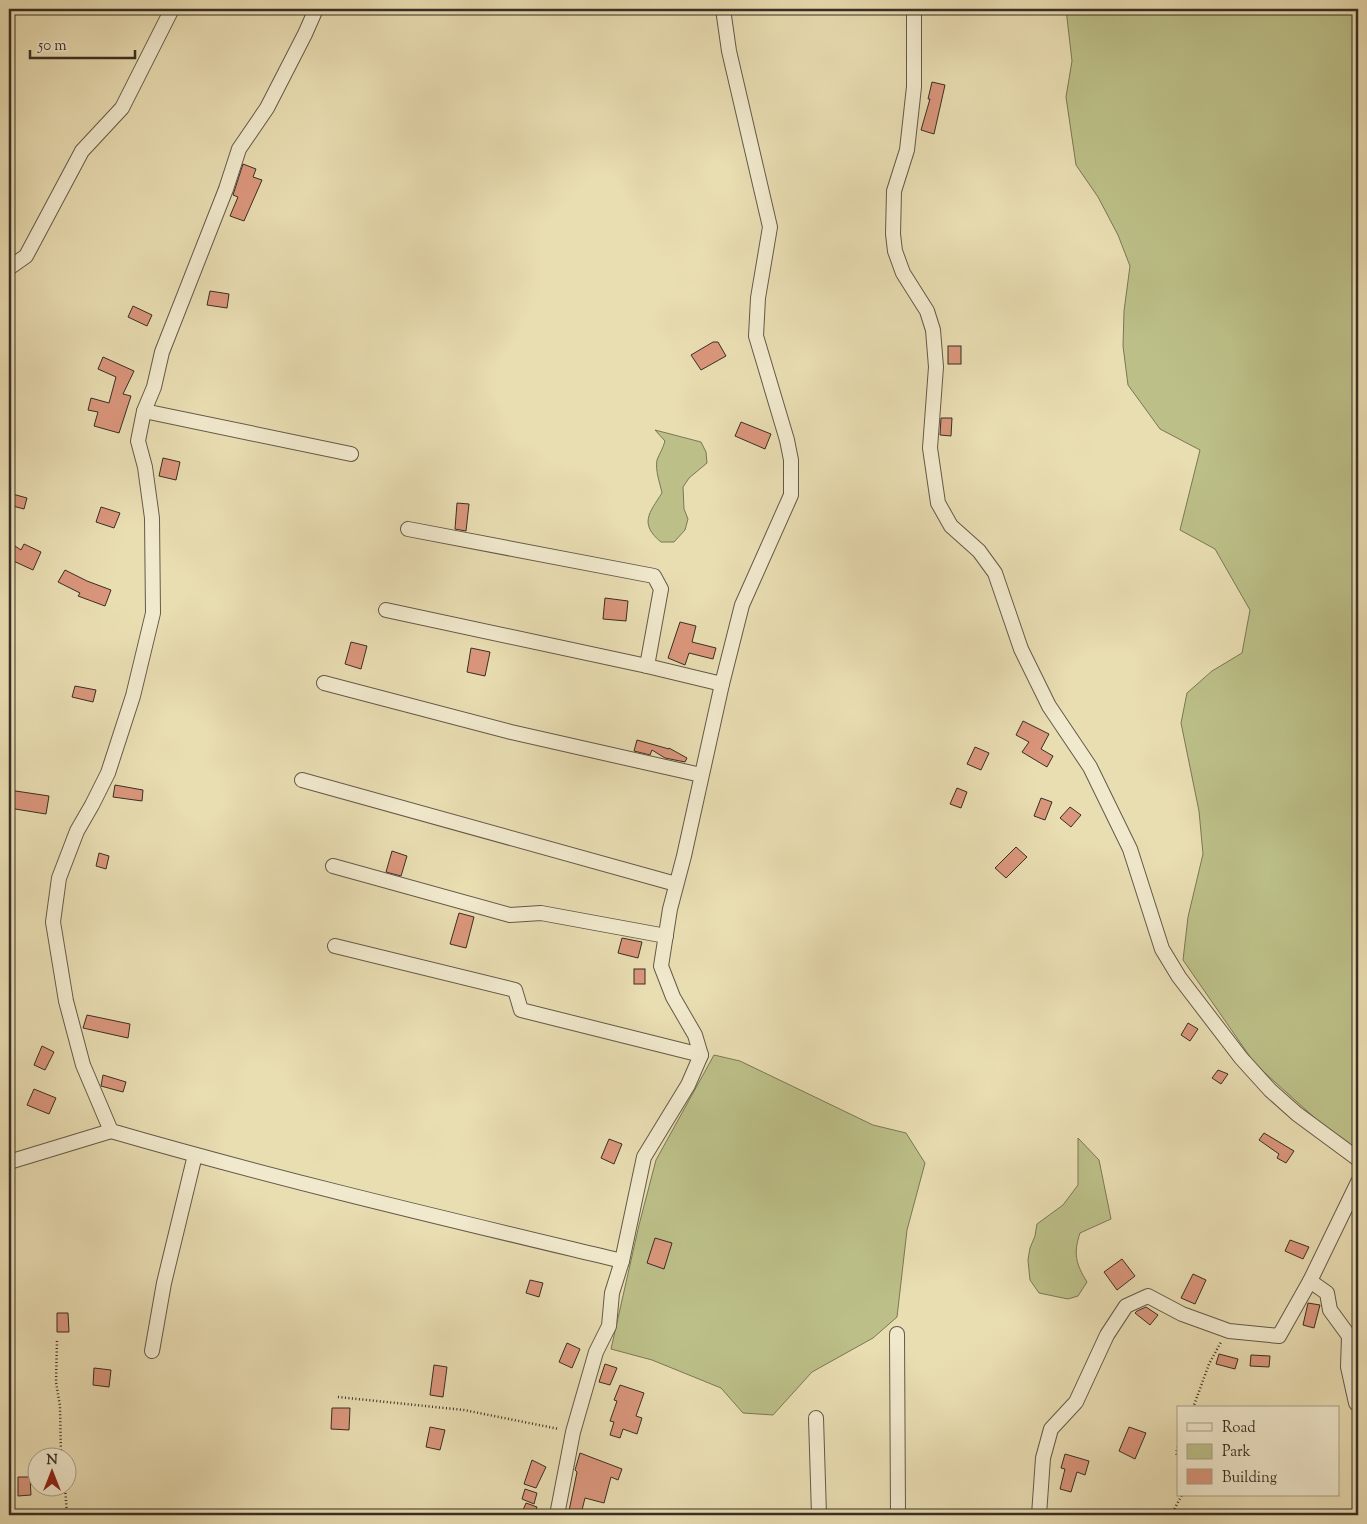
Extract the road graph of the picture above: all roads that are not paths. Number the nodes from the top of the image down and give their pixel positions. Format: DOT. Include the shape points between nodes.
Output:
graph roads {
  1 [pos="172,9"];
  2 [pos="316,9"];
  3 [pos="723,9"];
  4 [pos="914,9"];
  5 [pos="9,268"];
  6 [pos="144,411"];
  7 [pos="351,454"];
  8 [pos="408,529"];
  9 [pos="386,610"];
  10 [pos="647,666"];
  11 [pos="324,683"];
  12 [pos="722,684"];
  13 [pos="701,776"];
  14 [pos="302,780"];
  15 [pos="333,866"];
  16 [pos="676,884"];
  17 [pos="666,936"];
  18 [pos="335,946"];
  19 [pos="701,1056"];
  20 [pos="111,1132"];
  21 [pos="196,1155"];
  22 [pos="1358,1159"];
  23 [pos="9,1162"];
  24 [pos="1358,1182"];
  25 [pos="622,1261"];
  26 [pos="1310,1281"];
  27 [pos="897,1334"];
  28 [pos="152,1351"];
  29 [pos="1358,1405"];
  30 [pos="816,1418"];
  31 [pos="556,1515"];
  32 [pos="818,1515"];
  33 [pos="898,1515"];
  34 [pos="1039,1515"];
  1 -- 5 [label="street" via="122,108 82,152 26,256"];
  2 -- 6 [label="street" via="267,108 239,149 162,352 154,387"];
  3 -- 12 [label="street" via="729,51 770,228 758,298 756,336 791,460 791,495 742,605"];
  4 -- 22 [label="street" via="914,87 907,150 894,191 893,234 903,274 927,311 933,330 936,367 930,448 938,503 951,526 979,551 995,573 1021,649 1037,682 1049,706 1090,767 1130,849 1162,949 1179,977 1241,1058 1270,1090"];
  6 -- 7 [label="street"];
  6 -- 20 [label="street" via="138,441 152,518 153,613 133,696 108,773 77,832 59,878 53,922 66,1001 83,1064"];
  8 -- 10 [label="street" via="654,576 661,589"];
  9 -- 10 [label="street"];
  10 -- 12 [label="street"];
  11 -- 13 [label="street" via="511,732"];
  12 -- 13 [label="street"];
  13 -- 16 [label="street"];
  14 -- 16 [label="street"];
  15 -- 17 [label="street" via="510,915 541,913"];
  16 -- 17 [label="street"];
  17 -- 19 [label="street" via="662,966 673,997 696,1035"];
  18 -- 19 [label="street" via="514,990 521,1010"];
  19 -- 25 [label="street" via="688,1085 644,1157"];
  20 -- 21 [label="street"];
  20 -- 23 [label="street"];
  21 -- 25 [label="street"];
  21 -- 28 [label="street" via="164,1283"];
  24 -- 26 [label="street"];
  25 -- 31 [label="street" via="612,1294 609,1326 596,1352 573,1432"];
  26 -- 29 [label="street" via="1328,1292 1330,1310 1349,1336 1348,1367"];
  26 -- 34 [label="street" via="1279,1336 1229,1331 1182,1314 1148,1296 1126,1306 1108,1335 1076,1402 1051,1429 1043,1458"];
  27 -- 33 [label="street"];
  30 -- 32 [label="street"];
}
